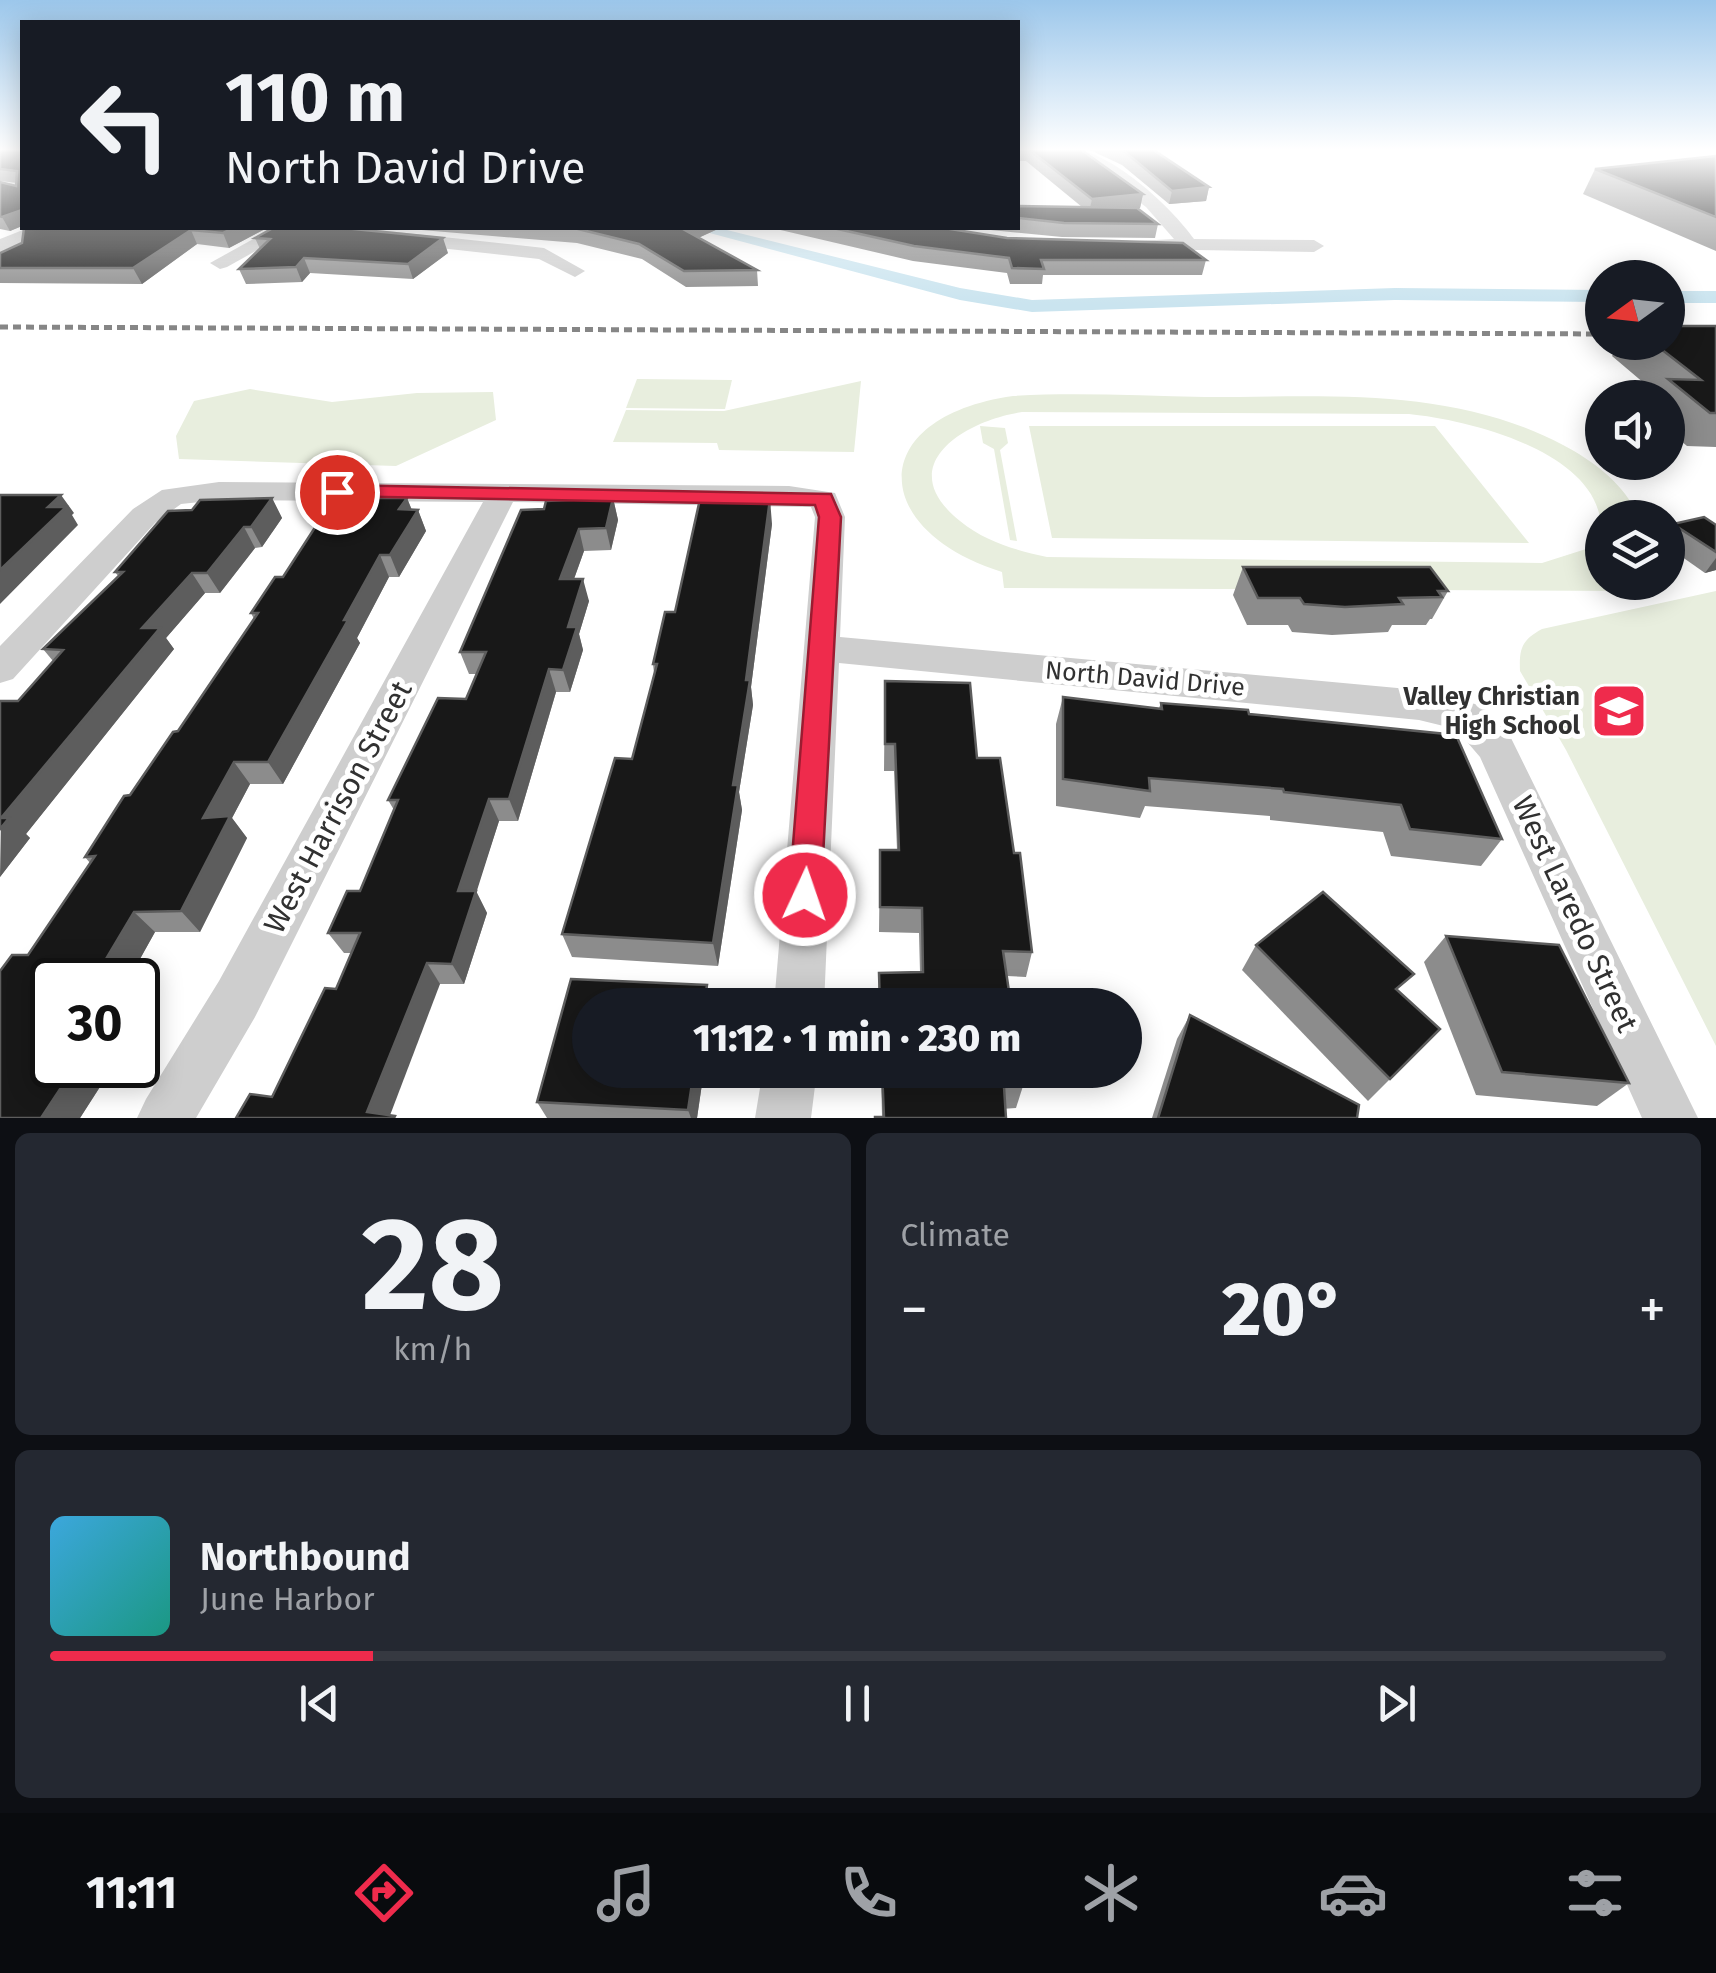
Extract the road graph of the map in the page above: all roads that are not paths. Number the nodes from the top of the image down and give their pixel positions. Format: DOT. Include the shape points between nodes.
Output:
graph roads {
  1 [pos="1148,201"];
  2 [pos="39,230"];
  3 [pos="283,230"];
  4 [pos="331,230"];
  5 [pos="1188,245"];
  6 [pos="0,246"];
  7 [pos="1131,246"];
  8 [pos="1314,246"];
  9 [pos="220,263"];
  10 [pos="574,271"];
  11 [pos="503,492"];
  12 [pos="819,648"];
  13 [pos="0,669"];
  14 [pos="1469,718"];
  15 [pos="800,988"];
  16 [pos="787,1088"];
  17 [pos="165,1118"];
  18 [pos="782,1118"];
  19 [pos="1670,1118"];
  1 -- 5 [label="street" via="1178,226"];
  2 -- 6 [label="street"];
  3 -- 9 [label="street"];
  4 -- 10 [label="street" via="544,254"];
  5 -- 7 [label="street"];
  5 -- 8 [label="street"];
  11 -- 12 [label="street" via="824,498 830,517"];
  11 -- 13 [label="street" via="172,496 144,516"];
  11 -- 17 [label="street, West Harrison Street" via="237,999"];
  12 -- 14 [label="street, North David Drive" via="1419,705"];
  12 -- 15 [label="street"];
  14 -- 19 [label="street, West Laredo Street" via="1496,746"];
  16 -- 18 [label="street"];
}
